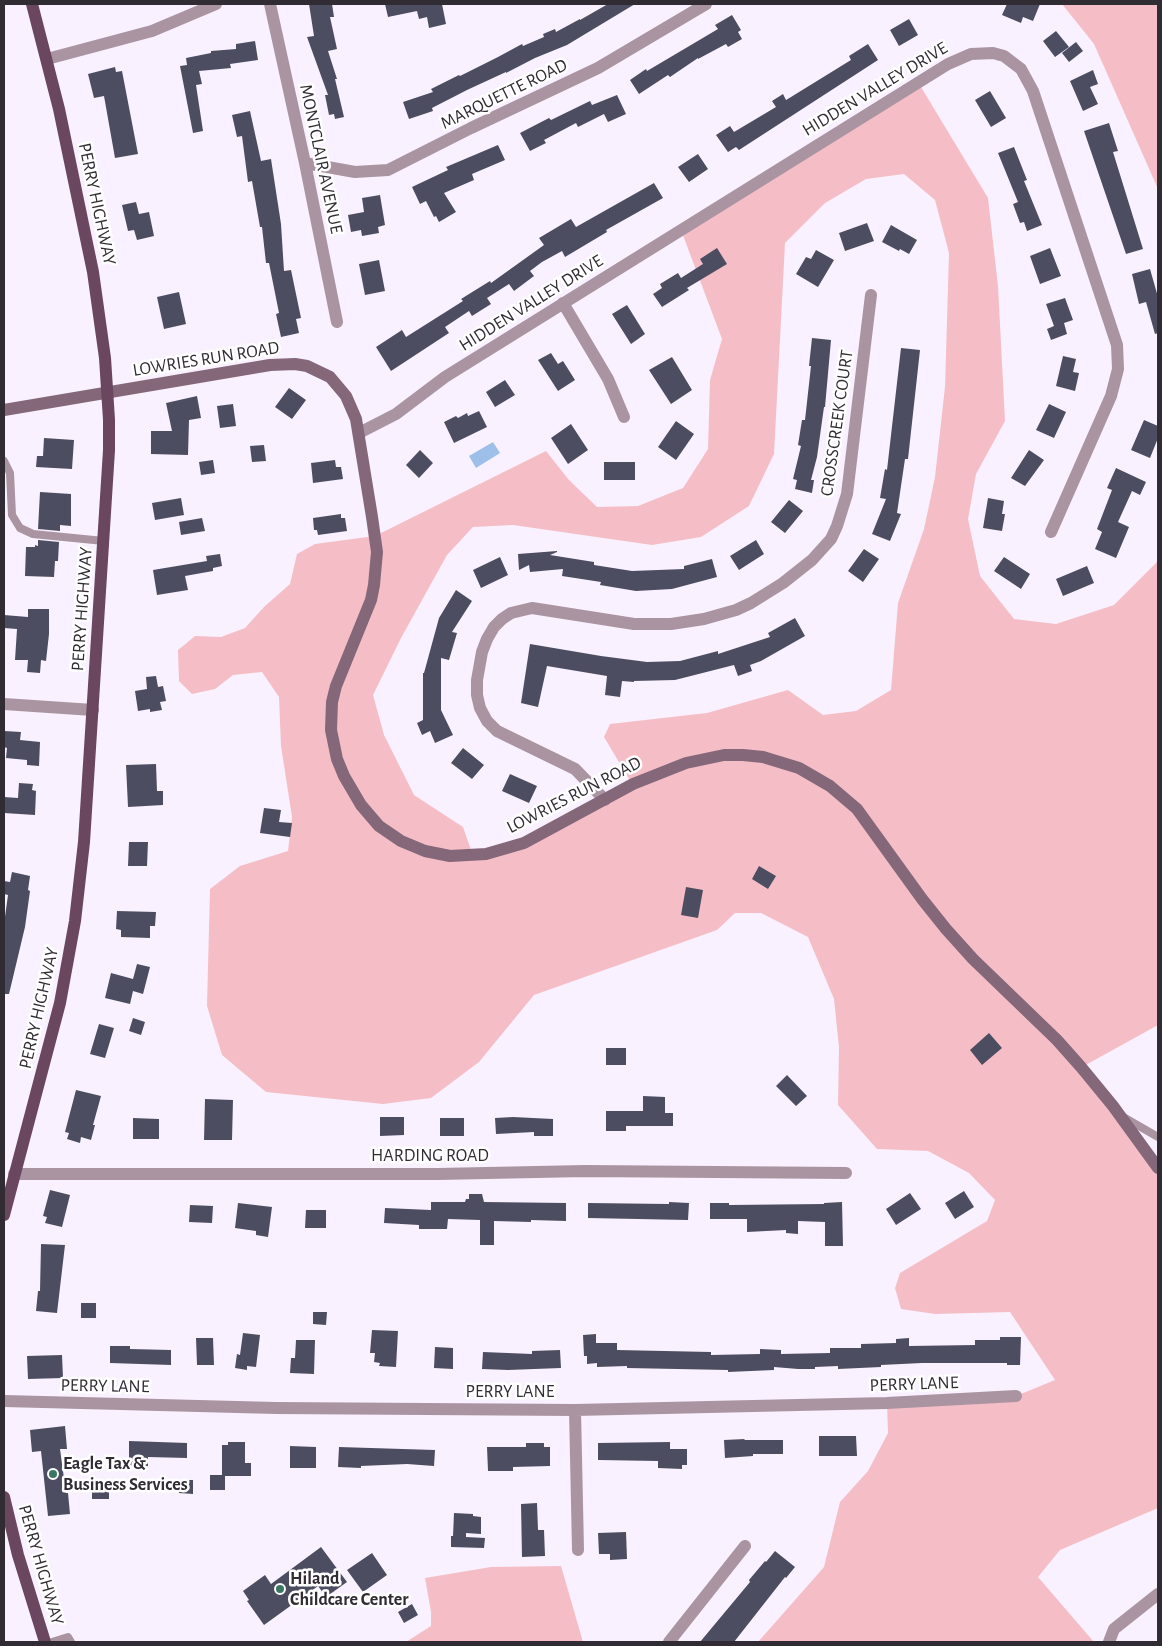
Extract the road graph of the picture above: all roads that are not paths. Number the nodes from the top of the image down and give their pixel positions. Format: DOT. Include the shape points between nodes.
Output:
graph roads {
  1 [pos="32,4"];
  2 [pos="216,4"];
  3 [pos="270,4"];
  4 [pos="706,4"];
  5 [pos="47,60"];
  6 [pos="305,163"];
  7 [pos="871,296"];
  8 [pos="563,303"];
  9 [pos="337,322"];
  10 [pos="108,392"];
  11 [pos="4,410"];
  12 [pos="624,417"];
  13 [pos="359,433"];
  14 [pos="4,461"];
  15 [pos="1051,532"];
  16 [pos="104,541"];
  17 [pos="4,704"];
  18 [pos="92,710"];
  19 [pos="605,800"];
  20 [pos="1119,1115"];
  21 [pos="1158,1137"];
  22 [pos="1158,1168"];
  23 [pos="846,1173"];
  24 [pos="14,1174"];
  25 [pos="4,1215"];
  26 [pos="1016,1396"];
  27 [pos="4,1401"];
  28 [pos="575,1410"];
  29 [pos="4,1497"];
  30 [pos="745,1546"];
  31 [pos="578,1550"];
  32 [pos="1158,1594"];
  33 [pos="45,1642"];
  34 [pos="52,1642"];
  35 [pos="72,1642"];
  36 [pos="668,1642"];
  37 [pos="1109,1642"];
  1 -- 5 [label="main road, PERRY HIGHWAY"];
  2 -- 5 [label="street" via="152,31"];
  3 -- 6 [label="street, MONTCLAIR AVENUE"];
  4 -- 6 [label="street, MARQUETTE ROAD" via="598,68 388,170 356,172"];
  5 -- 10 [label="main road, PERRY HIGHWAY" via="93,272"];
  6 -- 9 [label="street, MONTCLAIR AVENUE"];
  7 -- 19 [label="street, CROSSCREEK COURT" via="847,494 830,539 806,565 751,603 704,619 671,624 634,624 532,608 511,613 502,619 487,639 477,680 480,708 487,721 510,738 575,769"];
  8 -- 12 [label="street" via="608,379"];
  8 -- 13 [label="street, HIDDEN VALLEY DRIVE" via="445,377 396,414"];
  8 -- 15 [label="street, HIDDEN VALLEY DRIVE" via="948,64 971,54 1004,56 1021,69 1033,91 1114,334 1118,357 1111,396"];
  10 -- 11 [label="street, LOWRIES RUN ROAD"];
  10 -- 13 [label="street, LOWRIES RUN ROAD" via="256,366 295,364 318,370 339,386 352,408"];
  10 -- 16 [label="main road, PERRY HIGHWAY" via="109,450"];
  13 -- 19 [label="street, LOWRIES RUN ROAD" via="375,536 376,569 366,615 336,686 331,730 344,776 361,805 379,826 401,841 426,851 461,856 486,854 524,843"];
  14 -- 16 [label="lane" via="10,473 12,515 20,528 33,534"];
  16 -- 18 [label="main road, PERRY HIGHWAY"];
  17 -- 18 [label="street"];
  18 -- 24 [label="main road, PERRY HIGHWAY" via="81,872 68,962"];
  19 -- 20 [label="street, LOWRIES RUN ROAD" via="660,772 705,758 744,755 799,768 830,786 857,809 922,899 973,959 1057,1040"];
  20 -- 21 [label="lane"];
  20 -- 22 [label="street, LOWRIES RUN ROAD"];
  23 -- 24 [label="street, HARDING ROAD"];
  24 -- 25 [label="main road, PERRY HIGHWAY"];
  26 -- 28 [label="street, PERRY LANE" via="886,1403"];
  27 -- 28 [label="street, PERRY LANE" via="276,1408"];
  28 -- 31 [label="street"];
  29 -- 33 [label="main road, PERRY HIGHWAY"];
  30 -- 36 [label="street"];
  32 -- 37 [label="street" via="1114,1629"];
  34 -- 35 [label="lane" via="68,1637"];
}
